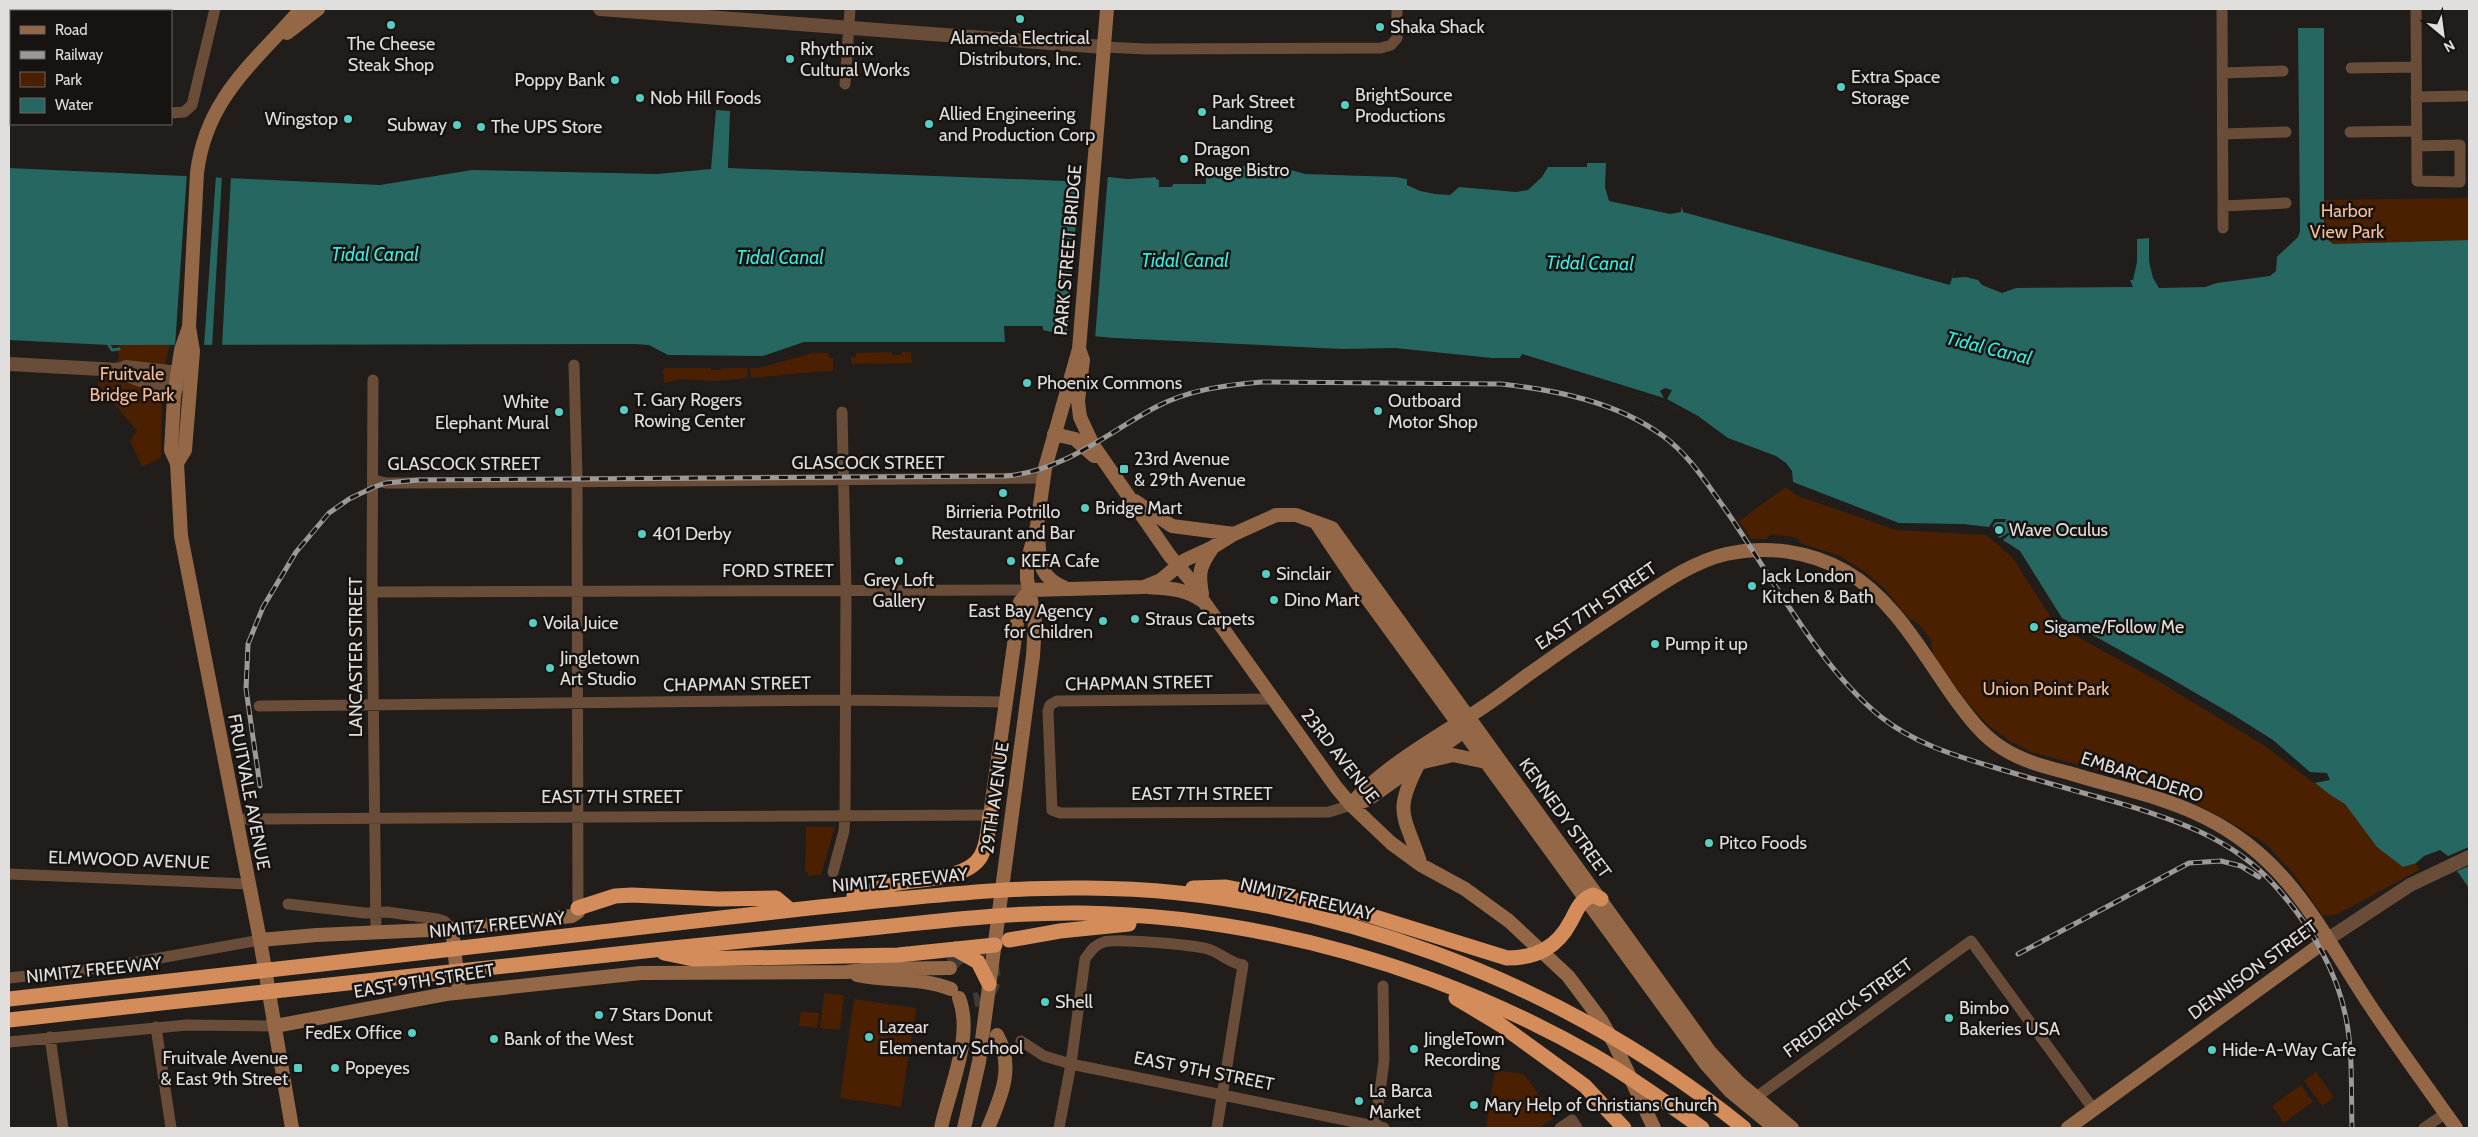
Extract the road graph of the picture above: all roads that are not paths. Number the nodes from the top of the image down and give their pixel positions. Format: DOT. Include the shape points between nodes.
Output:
graph roads {
  1 [pos="215,9"];
  2 [pos="301,9"];
  3 [pos="318,9"];
  4 [pos="600,9"];
  5 [pos="850,9"];
  6 [pos="1107,9"];
  7 [pos="1397,9"];
  8 [pos="2222,9"];
  9 [pos="2416,9"];
  10 [pos="849,28"];
  11 [pos="1104,47"];
  12 [pos="265,50"];
  13 [pos="2416,67"];
  14 [pos="2351,68"];
  15 [pos="2283,71"];
  16 [pos="2223,72"];
  17 [pos="845,84"];
  18 [pos="2465,96"];
  19 [pos="2416,97"];
  20 [pos="172,113"];
  21 [pos="2417,131"];
  22 [pos="2286,132"];
  23 [pos="2350,132"];
  24 [pos="2223,134"];
  25 [pos="2417,146"];
  26 [pos="2286,203"];
  27 [pos="2223,206"];
  28 [pos="2223,228"];
  29 [pos="1078,348"];
  30 [pos="187,350"];
  31 [pos="9,364"];
  32 [pos="574,365"];
  33 [pos="177,380"];
  34 [pos="373,380"];
  35 [pos="190,382"];
  36 [pos="842,412"];
  37 [pos="1054,434"];
  38 [pos="177,463"];
  39 [pos="1106,466"];
  40 [pos="844,477"];
  41 [pos="1044,478"];
  42 [pos="577,479"];
  43 [pos="374,480"];
  44 [pos="1127,495"];
  45 [pos="1037,526"];
  46 [pos="1234,534"];
  47 [pos="1213,547"];
  48 [pos="1753,550"];
  49 [pos="1178,565"];
  50 [pos="1144,587"];
  51 [pos="1066,588"];
  52 [pos="846,590"];
  53 [pos="1030,590"];
  54 [pos="372,592"];
  55 [pos="576,592"];
  56 [pos="1204,602"];
  57 [pos="1274,699"];
  58 [pos="845,700"];
  59 [pos="1004,702"];
  60 [pos="576,704"];
  61 [pos="373,705"];
  62 [pos="259,706"];
  63 [pos="1464,723"];
  64 [pos="1486,762"];
  65 [pos="1419,763"];
  66 [pos="1351,805"];
  67 [pos="1052,810"];
  68 [pos="845,815"];
  69 [pos="990,815"];
  70 [pos="577,816"];
  71 [pos="374,818"];
  72 [pos="235,819"];
  73 [pos="2469,857"];
  74 [pos="1421,865"];
  75 [pos="833,872"];
  76 [pos="9,874"];
  77 [pos="248,884"];
  78 [pos="1147,891"];
  79 [pos="1585,898"];
  80 [pos="1601,899"];
  81 [pos="288,904"];
  82 [pos="818,906"];
  83 [pos="578,908"];
  84 [pos="789,909"];
  85 [pos="375,912"];
  86 [pos="1174,920"];
  87 [pos="452,929"];
  88 [pos="376,933"];
  89 [pos="2328,939"];
  90 [pos="260,940"];
  91 [pos="1002,942"];
  92 [pos="955,949"];
  93 [pos="650,950"];
  94 [pos="1399,969"];
  95 [pos="846,972"];
  96 [pos="9,978"];
  97 [pos="990,984"];
  98 [pos="1383,986"];
  99 [pos="459,992"];
  100 [pos="955,994"];
  101 [pos="9,999"];
  102 [pos="974,1000"];
  103 [pos="9,1020"];
  104 [pos="275,1026"];
  105 [pos="156,1027"];
  106 [pos="996,1035"];
  107 [pos="50,1037"];
  108 [pos="1021,1041"];
  109 [pos="9,1042"];
  110 [pos="1071,1064"];
  111 [pos="1221,1093"];
  112 [pos="1751,1101"];
  113 [pos="2094,1110"];
  114 [pos="2446,1113"];
  115 [pos="1575,1124"];
  116 [pos="1653,1127"];
  117 [pos="63,1128"];
  118 [pos="171,1128"];
  119 [pos="292,1128"];
  120 [pos="941,1128"];
  121 [pos="964,1128"];
  122 [pos="988,1128"];
  123 [pos="1059,1128"];
  124 [pos="1217,1128"];
  125 [pos="1378,1128"];
  126 [pos="1560,1128"];
  127 [pos="1624,1128"];
  128 [pos="1702,1128"];
  129 [pos="1744,1128"];
  130 [pos="1776,1128"];
  131 [pos="1792,1128"];
  132 [pos="2068,1128"];
  133 [pos="2424,1128"];
  134 [pos="2456,1128"];
  1 -- 20 [label="street" via="192,105 184,112"];
  2 -- 12 [label="main road"];
  3 -- 12 [label="main road"];
  4 -- 10 [label="street"];
  5 -- 10 [label="street"];
  6 -- 11 [label="main road, PARK STREET BRIDGE"];
  7 -- 11 [label="street" via="1398,30 1394,43 1386,48"];
  8 -- 16 [label="street"];
  9 -- 13 [label="street"];
  10 -- 11 [label="street"];
  10 -- 17 [label="street"];
  11 -- 29 [label="main road, PARK STREET BRIDGE"];
  12 -- 30 [label="main road, FRUITVALE AVENUE" via="222,98 200,155"];
  13 -- 14 [label="street"];
  13 -- 19 [label="street"];
  15 -- 16 [label="street"];
  16 -- 24 [label="street"];
  18 -- 19 [label="street"];
  19 -- 21 [label="street"];
  21 -- 23 [label="street"];
  21 -- 25 [label="street"];
  22 -- 24 [label="street"];
  24 -- 27 [label="street"];
  25 -- 25 [label="street" via="2417,181 2460,182 2460,145"];
  26 -- 27 [label="street"];
  27 -- 28 [label="street"];
  29 -- 37 [label="main road, 29TH AVENUE"];
  29 -- 39 [label="main road, 23RD AVENUE" via="1083,360 1078,401 1080,417"];
  30 -- 33 [label="main road, FRUITVALE AVENUE"];
  30 -- 35 [label="main road, FRUITVALE AVENUE"];
  31 -- 33 [label="street" via="119,370 126,367"];
  32 -- 42 [label="street"];
  33 -- 35 [label="street"];
  33 -- 38 [label="main road, FRUITVALE AVENUE" via="171,450"];
  34 -- 43 [label="street, LANCASTER STREET"];
  35 -- 38 [label="main road, FRUITVALE AVENUE" via="185,450"];
  36 -- 40 [label="street"];
  37 -- 39 [label="main road" via="1074,439"];
  37 -- 41 [label="main road, 29TH AVENUE"];
  38 -- 72 [label="main road, FRUITVALE AVENUE" via="179,519 186,568"];
  39 -- 44 [label="main road, 23RD AVENUE"];
  40 -- 41 [label="street, GLASCOCK STREET" via="1007,474"];
  40 -- 42 [label="street, GLASCOCK STREET"];
  40 -- 52 [label="street"];
  41 -- 45 [label="main road, 29TH AVENUE"];
  42 -- 43 [label="street, GLASCOCK STREET"];
  42 -- 55 [label="street"];
  43 -- 54 [label="street, LANCASTER STREET"];
  44 -- 46 [label="main road" via="1172,526"];
  44 -- 49 [label="main road, 23RD AVENUE"];
  45 -- 51 [label="main road" via="1040,564 1044,573 1048,579"];
  45 -- 53 [label="main road, 29TH AVENUE" via="1027,562"];
  46 -- 47 [label="main road, KENNEDY STREET"];
  46 -- 63 [label="main road, KENNEDY STREET" via="1276,516 1296,515 1317,524 1366,597"];
  47 -- 49 [label="main road, KENNEDY STREET"];
  47 -- 56 [label="main road" via="1199,573"];
  48 -- 63 [label="main road, EAST 7TH STREET" via="1725,554 1703,562 1657,587 1556,654"];
  48 -- 89 [label="main road, EMBARCADERO" via="1801,554 1824,561 1865,585 1891,611 1975,725 1999,746 2036,764 2168,802 2225,828 2268,859 2285,877"];
  49 -- 50 [label="main road, FORD STREET" via="1161,580"];
  49 -- 56 [label="main road, 23RD AVENUE"];
  50 -- 51 [label="main road, FORD STREET"];
  50 -- 56 [label="main road" via="1180,589"];
  51 -- 53 [label="main road, FORD STREET"];
  52 -- 53 [label="street, FORD STREET"];
  52 -- 55 [label="street, FORD STREET"];
  52 -- 58 [label="street"];
  53 -- 59 [label="main road, 29TH AVENUE" via="1020,602"];
  53 -- 91 [label="main road, 29TH AVENUE" via="1035,640 1014,800"];
  54 -- 55 [label="street, FORD STREET"];
  54 -- 61 [label="street, LANCASTER STREET"];
  55 -- 60 [label="street"];
  56 -- 57 [label="main road, 23RD AVENUE"];
  57 -- 66 [label="main road, 23RD AVENUE"];
  57 -- 67 [label="street, CHAPMAN STREET" via="1057,701 1050,705 1048,711"];
  58 -- 59 [label="street, CHAPMAN STREET"];
  58 -- 60 [label="street, CHAPMAN STREET"];
  58 -- 68 [label="street"];
  59 -- 69 [label="main road, 29TH AVENUE"];
  60 -- 61 [label="street, CHAPMAN STREET"];
  60 -- 70 [label="street"];
  61 -- 62 [label="street, CHAPMAN STREET"];
  61 -- 71 [label="street, LANCASTER STREET"];
  63 -- 64 [label="main road, KENNEDY STREET"];
  63 -- 65 [label="main road, EAST 7TH STREET"];
  63 -- 66 [label="main road, EAST 7TH STREET" via="1361,792"];
  63 -- 80 [label="main road, KENNEDY STREET"];
  64 -- 65 [label="main road" via="1453,755"];
  64 -- 79 [label="main road, KENNEDY STREET"];
  65 -- 66 [label="main road, EAST 7TH STREET" via="1367,800"];
  65 -- 74 [label="main road" via="1402,804 1403,819"];
  66 -- 67 [label="street, EAST 7TH STREET" via="1329,812 1060,813"];
  66 -- 74 [label="main road, 23RD AVENUE" via="1391,843"];
  68 -- 69 [label="street, EAST 7TH STREET"];
  68 -- 70 [label="street, EAST 7TH STREET"];
  68 -- 75 [label="street"];
  69 -- 82 [label="highway" via="987,843 980,858 971,866 944,876 897,884"];
  70 -- 71 [label="street, EAST 7TH STREET"];
  70 -- 83 [label="street"];
  71 -- 72 [label="street, EAST 7TH STREET"];
  71 -- 85 [label="street, LANCASTER STREET"];
  72 -- 77 [label="main road, FRUITVALE AVENUE"];
  73 -- 89 [label="street, DENNISON STREET" via="2410,885"];
  74 -- 116 [label="main road, 23RD AVENUE" via="1465,889 1534,943 1583,994 1614,1042"];
  76 -- 77 [label="street, ELMWOOD AVENUE"];
  77 -- 90 [label="main road, FRUITVALE AVENUE"];
  78 -- 79 [label="highway" via="1226,887 1362,913 1507,958 1538,955 1553,945 1564,934"];
  78 -- 82 [label="highway, NIMITZ FREEWAY" via="1022,888"];
  78 -- 129 [label="highway, NIMITZ FREEWAY" via="1210,898 1324,919 1462,964 1514,986 1608,1034 1688,1086"];
  79 -- 80 [label="highway" via="1593,895"];
  79 -- 112 [label="main road, KENNEDY STREET" via="1710,1070 1730,1091"];
  80 -- 112 [label="main road, KENNEDY STREET" via="1710,1052"];
  81 -- 85 [label="street"];
  82 -- 84 [label="highway, NIMITZ FREEWAY"];
  83 -- 84 [label="highway" via="615,896 632,895 700,899 776,898"];
  83 -- 87 [label="main road" via="572,916"];
  84 -- 101 [label="highway, NIMITZ FREEWAY"];
  85 -- 87 [label="street" via="437,919"];
  85 -- 88 [label="street, LANCASTER STREET"];
  86 -- 91 [label="highway" via="1077,929"];
  86 -- 93 [label="highway" via="1083,913 1023,914"];
  86 -- 94 [label="highway" via="1305,942"];
  87 -- 88 [label="main road"];
  87 -- 99 [label="main road"];
  88 -- 90 [label="main road"];
  89 -- 113 [label="main road, DENNISON STREET"];
  89 -- 114 [label="main road, EMBARCADERO"];
  90 -- 96 [label="street" via="134,963"];
  90 -- 104 [label="main road, FRUITVALE AVENUE"];
  91 -- 92 [label="highway"];
  91 -- 97 [label="main road, 29TH AVENUE"];
  92 -- 93 [label="highway" via="898,955 692,959"];
  92 -- 97 [label="highway" via="978,962"];
  93 -- 103 [label="highway"];
  94 -- 127 [label="highway" via="1501,1025 1585,1086"];
  94 -- 128 [label="highway" via="1452,988 1555,1035 1632,1080"];
  95 -- 99 [label="main road, EAST 9TH STREET" via="641,973"];
  95 -- 100 [label="main road, EAST 9TH STREET" via="874,979 929,981"];
  95 -- 100 [label="main road, EAST 9TH STREET" via="951,966 948,982"];
  97 -- 121 [label="main road, 29TH AVENUE" via="980,1062"];
  98 -- 125 [label="street" via="1384,1061"];
  99 -- 104 [label="main road, EAST 9TH STREET"];
  100 -- 102 [label="main road, EAST 9TH STREET"];
  100 -- 120 [label="main road" via="963,1007 964,1026"];
  104 -- 105 [label="street, EAST 9TH STREET"];
  104 -- 119 [label="main road, FRUITVALE AVENUE"];
  105 -- 107 [label="street, EAST 9TH STREET"];
  105 -- 118 [label="street"];
  106 -- 122 [label="main road" via="1003,1046 1006,1071 1004,1086"];
  107 -- 109 [label="street, EAST 9TH STREET"];
  107 -- 117 [label="street"];
  108 -- 110 [label="street, EAST 9TH STREET" via="1044,1056"];
  110 -- 111 [label="street, EAST 9TH STREET"];
  110 -- 111 [label="street" via="1085,959 1093,947 1106,941 1208,949 1243,965"];
  110 -- 123 [label="street"];
  111 -- 124 [label="street"];
  111 -- 125 [label="street, EAST 9TH STREET"];
  112 -- 113 [label="street, FREDERICK STREET" via="1971,941"];
  112 -- 130 [label="main road, KENNEDY STREET"];
  112 -- 131 [label="main road, KENNEDY STREET"];
  113 -- 132 [label="main road, DENNISON STREET"];
  114 -- 133 [label="street"];
  114 -- 134 [label="main road, EMBARCADERO"];
  115 -- 126 [label="street"];
}
